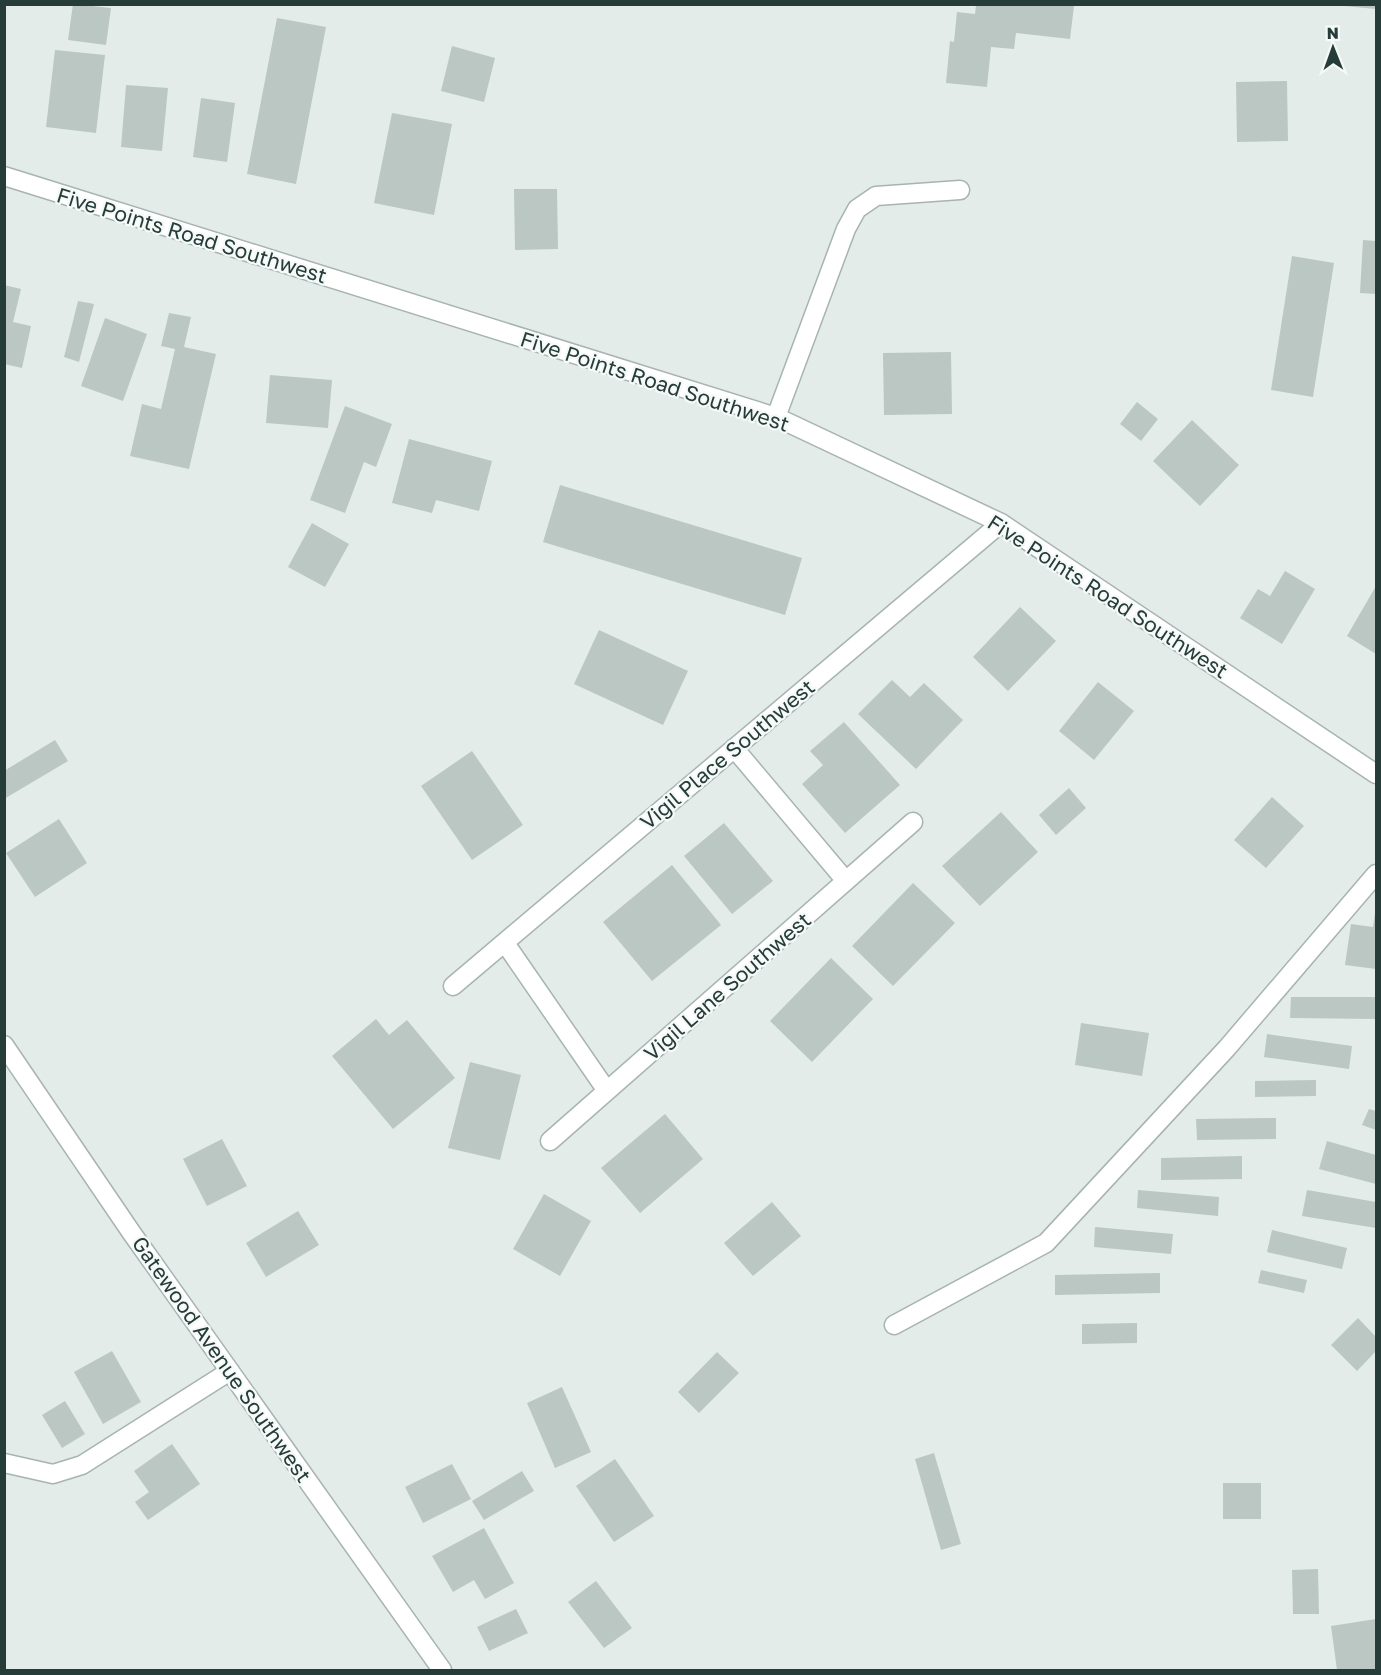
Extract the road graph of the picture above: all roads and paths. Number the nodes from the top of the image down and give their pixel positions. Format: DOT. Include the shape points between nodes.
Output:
graph roads {
  1 [pos="4,176"];
  2 [pos="960,190"];
  3 [pos="776,417"];
  4 [pos="1000,523"];
  5 [pos="734,748"];
  6 [pos="1377,774"];
  7 [pos="913,822"];
  8 [pos="1377,874"];
  9 [pos="846,881"];
  10 [pos="504,943"];
  11 [pos="453,986"];
  12 [pos="4,1045"];
  13 [pos="607,1091"];
  14 [pos="550,1141"];
  15 [pos="894,1325"];
  16 [pos="230,1371"];
  17 [pos="4,1463"];
  18 [pos="442,1671"];
  1 -- 3 [label="street, Five Points Road Southwest"];
  2 -- 3 [label="street" via="876,196 857,209"];
  3 -- 4 [label="street, Five Points Road Southwest"];
  4 -- 5 [label="street, Vigil Place Southwest"];
  4 -- 6 [label="street, Five Points Road Southwest"];
  5 -- 9 [label="street"];
  5 -- 10 [label="street, Vigil Place Southwest"];
  7 -- 9 [label="street, Vigil Lane Southwest"];
  8 -- 15 [label="street" via="1227,1048 1046,1243"];
  9 -- 13 [label="street, Vigil Lane Southwest"];
  10 -- 11 [label="street, Vigil Place Southwest"];
  10 -- 13 [label="street"];
  12 -- 16 [label="street, Gatewood Avenue Southwest"];
  13 -- 14 [label="street, Vigil Lane Southwest"];
  16 -- 17 [label="street" via="82,1465 53,1474"];
  16 -- 18 [label="street, Gatewood Avenue Southwest"];
}
